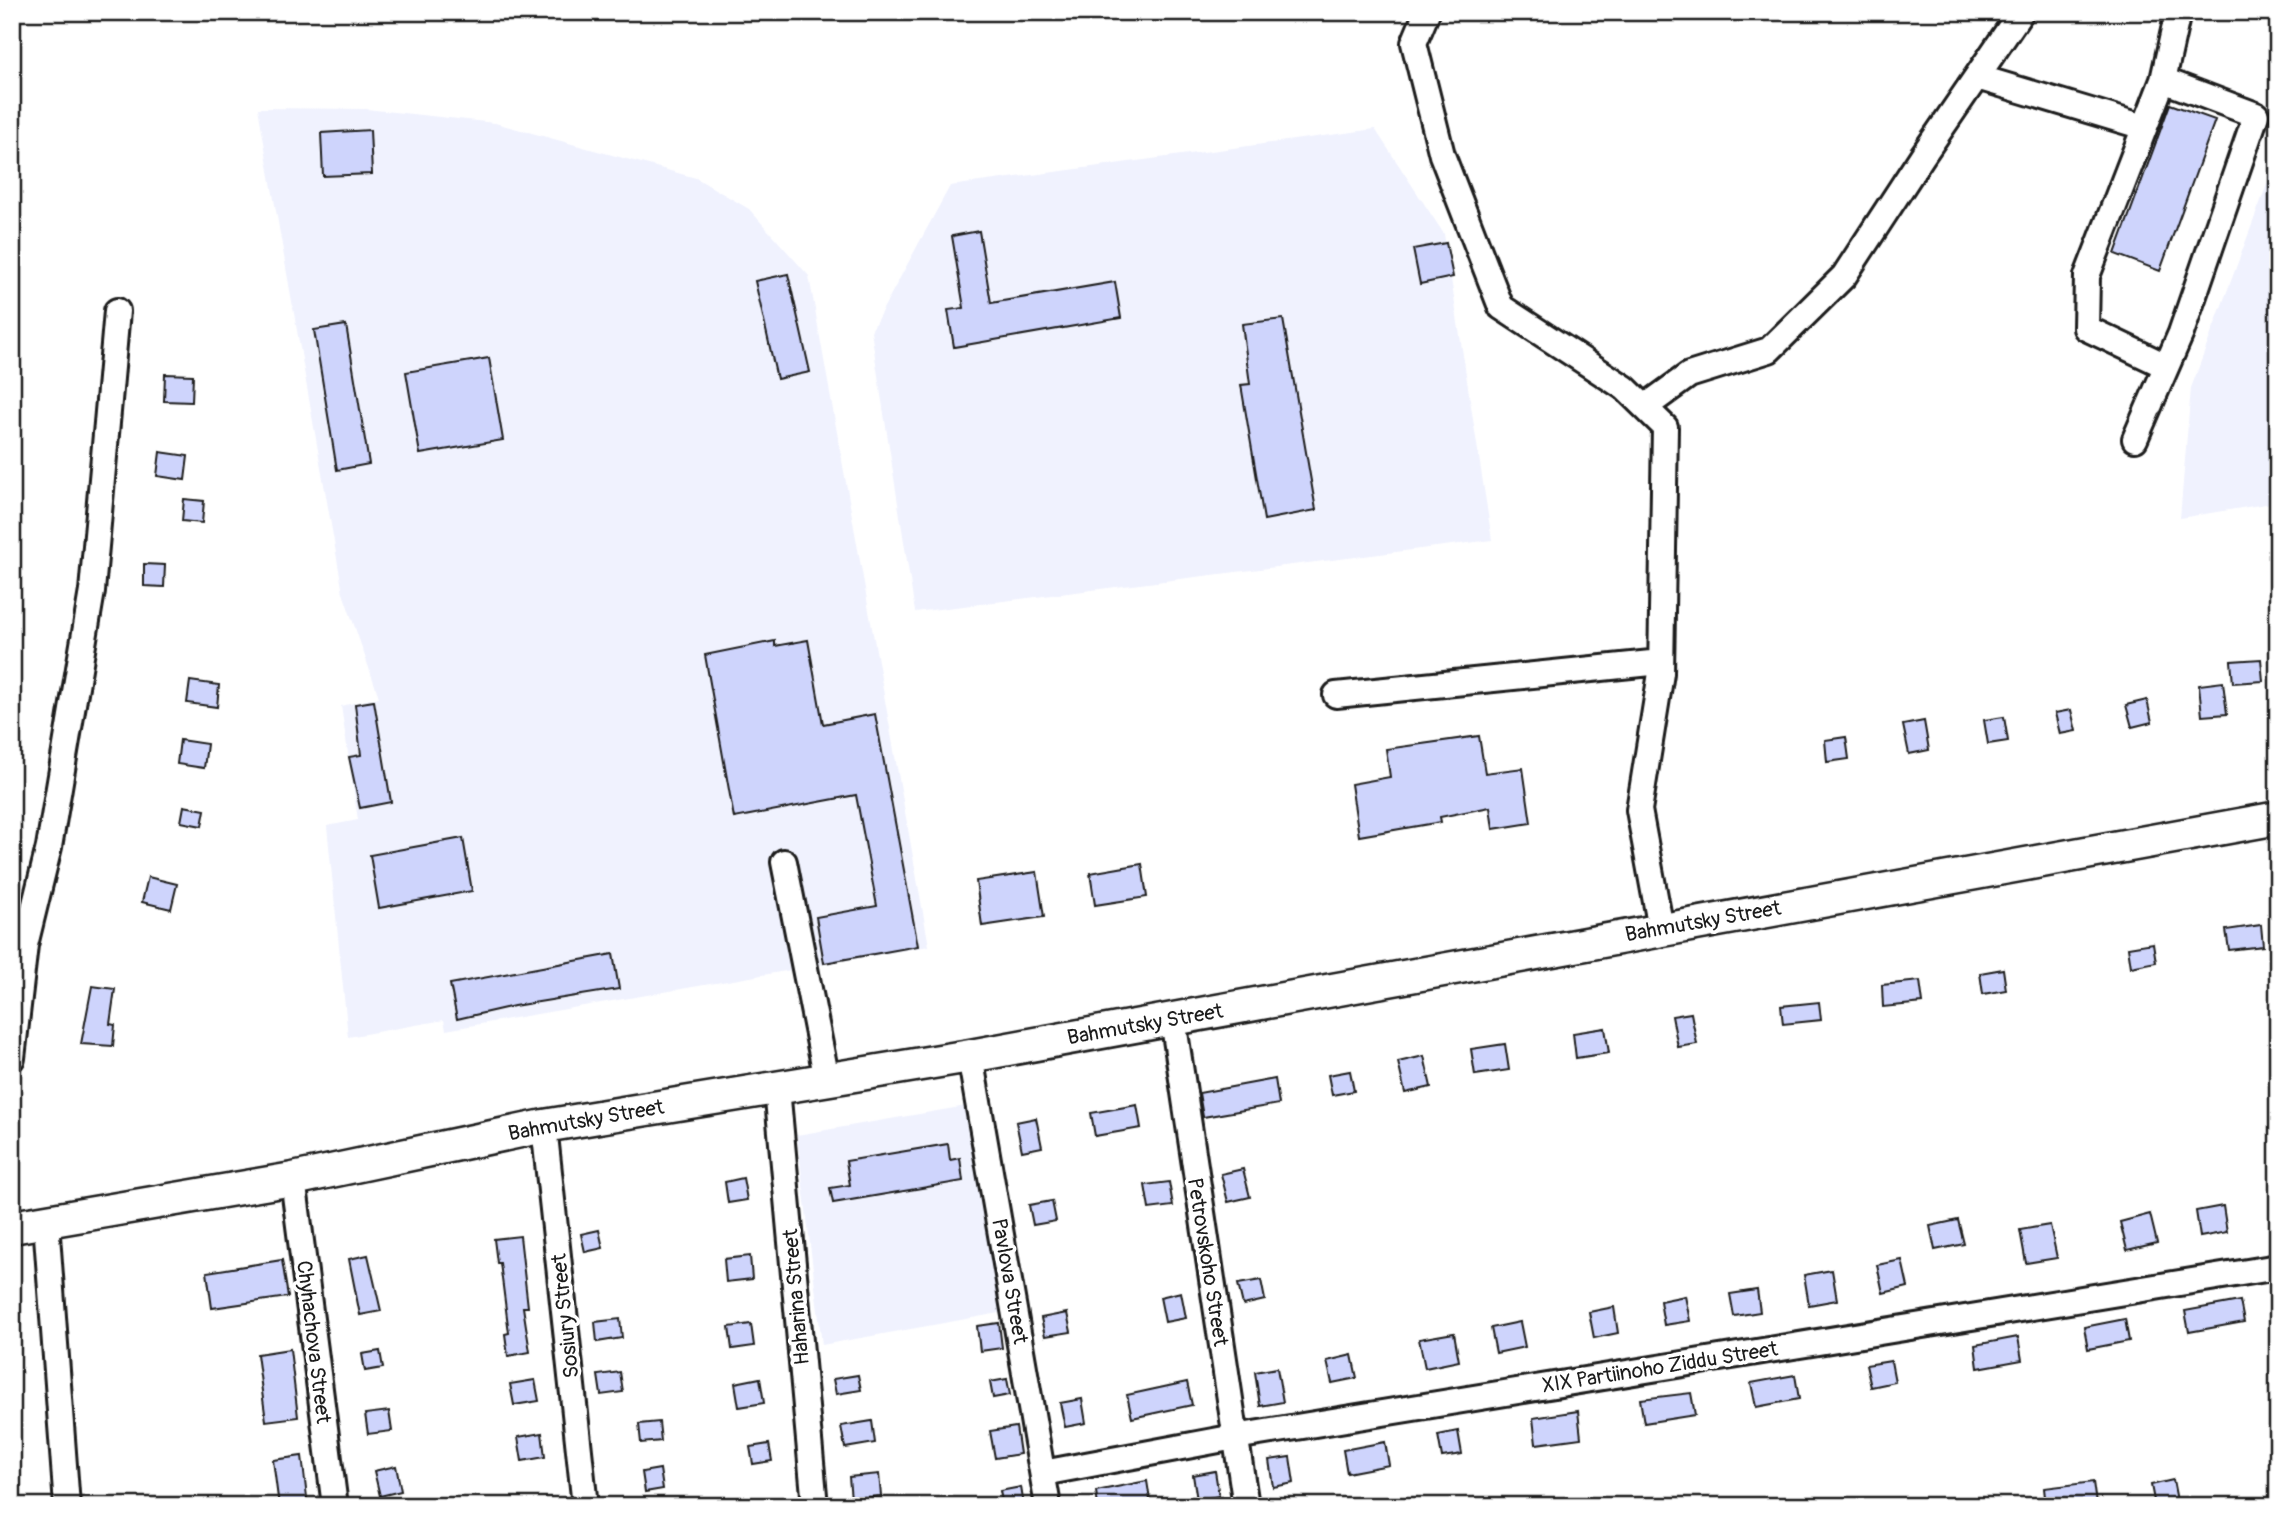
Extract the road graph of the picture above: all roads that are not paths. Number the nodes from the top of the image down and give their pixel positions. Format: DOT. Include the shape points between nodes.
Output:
graph roads {
  1 [pos="1427,12"];
  2 [pos="2021,12"];
  3 [pos="2178,12"];
  4 [pos="1977,77"];
  5 [pos="2163,80"];
  6 [pos="2144,127"];
  7 [pos="117,311"];
  8 [pos="2166,366"];
  9 [pos="1645,407"];
  10 [pos="2135,439"];
  11 [pos="1661,662"];
  12 [pos="1336,695"];
  13 [pos="2278,818"];
  14 [pos="784,862"];
  15 [pos="1661,929"];
  16 [pos="1173,1019"];
  17 [pos="970,1056"];
  18 [pos="12,1058"];
  19 [pos="827,1080"];
  20 [pos="778,1088"];
  21 [pos="544,1126"];
  22 [pos="293,1179"];
  23 [pos="46,1222"];
  24 [pos="12,1227"];
  25 [pos="2278,1267"];
  26 [pos="1235,1437"];
  27 [pos="1043,1473"];
  28 [pos="67,1506"];
  29 [pos="335,1506"];
  30 [pos="585,1506"];
  31 [pos="815,1506"];
  32 [pos="1048,1506"];
  33 [pos="1247,1506"];
  1 -- 9 [label="street" via="1414,43 1441,155 1501,307 1625,388"];
  2 -- 4 [label="street"];
  3 -- 5 [label="street"];
  4 -- 6 [label="street"];
  4 -- 9 [label="street" via="1844,276 1769,350 1689,376"];
  5 -- 6 [label="street"];
  5 -- 8 [label="street" via="2256,115"];
  6 -- 8 [label="street" via="2087,276 2086,328"];
  7 -- 18 [label="street" via="92,591 49,847 25,945"];
  8 -- 10 [label="street"];
  9 -- 11 [label="street" via="1665,426"];
  11 -- 12 [label="street"];
  11 -- 15 [label="street" via="1639,810"];
  13 -- 15 [label="main road, Bahmutsky Street"];
  14 -- 19 [label="street"];
  15 -- 16 [label="main road, Bahmutsky Street"];
  16 -- 17 [label="main road, Bahmutsky Street"];
  16 -- 26 [label="street, Petrovskoho Street"];
  17 -- 19 [label="main road, Bahmutsky Street"];
  17 -- 27 [label="street, Pavlova Street"];
  19 -- 20 [label="main road, Bahmutsky Street"];
  20 -- 21 [label="main road, Bahmutsky Street"];
  20 -- 31 [label="street, Haharina Street"];
  21 -- 22 [label="main road, Bahmutsky Street"];
  21 -- 30 [label="street, Sosiury Street"];
  22 -- 23 [label="main road, Bahmutsky Street"];
  22 -- 29 [label="street, Chyhachova Street"];
  23 -- 24 [label="main road, Bahmutsky Street"];
  23 -- 28 [label="street"];
  25 -- 26 [label="street, XIX Partiinoho Ziddu Street"];
  26 -- 27 [label="street, XIX Partiinoho Ziddu Street"];
  26 -- 33 [label="street, Petrovskoho Street"];
  27 -- 32 [label="street, Pavlova Street"];
}
